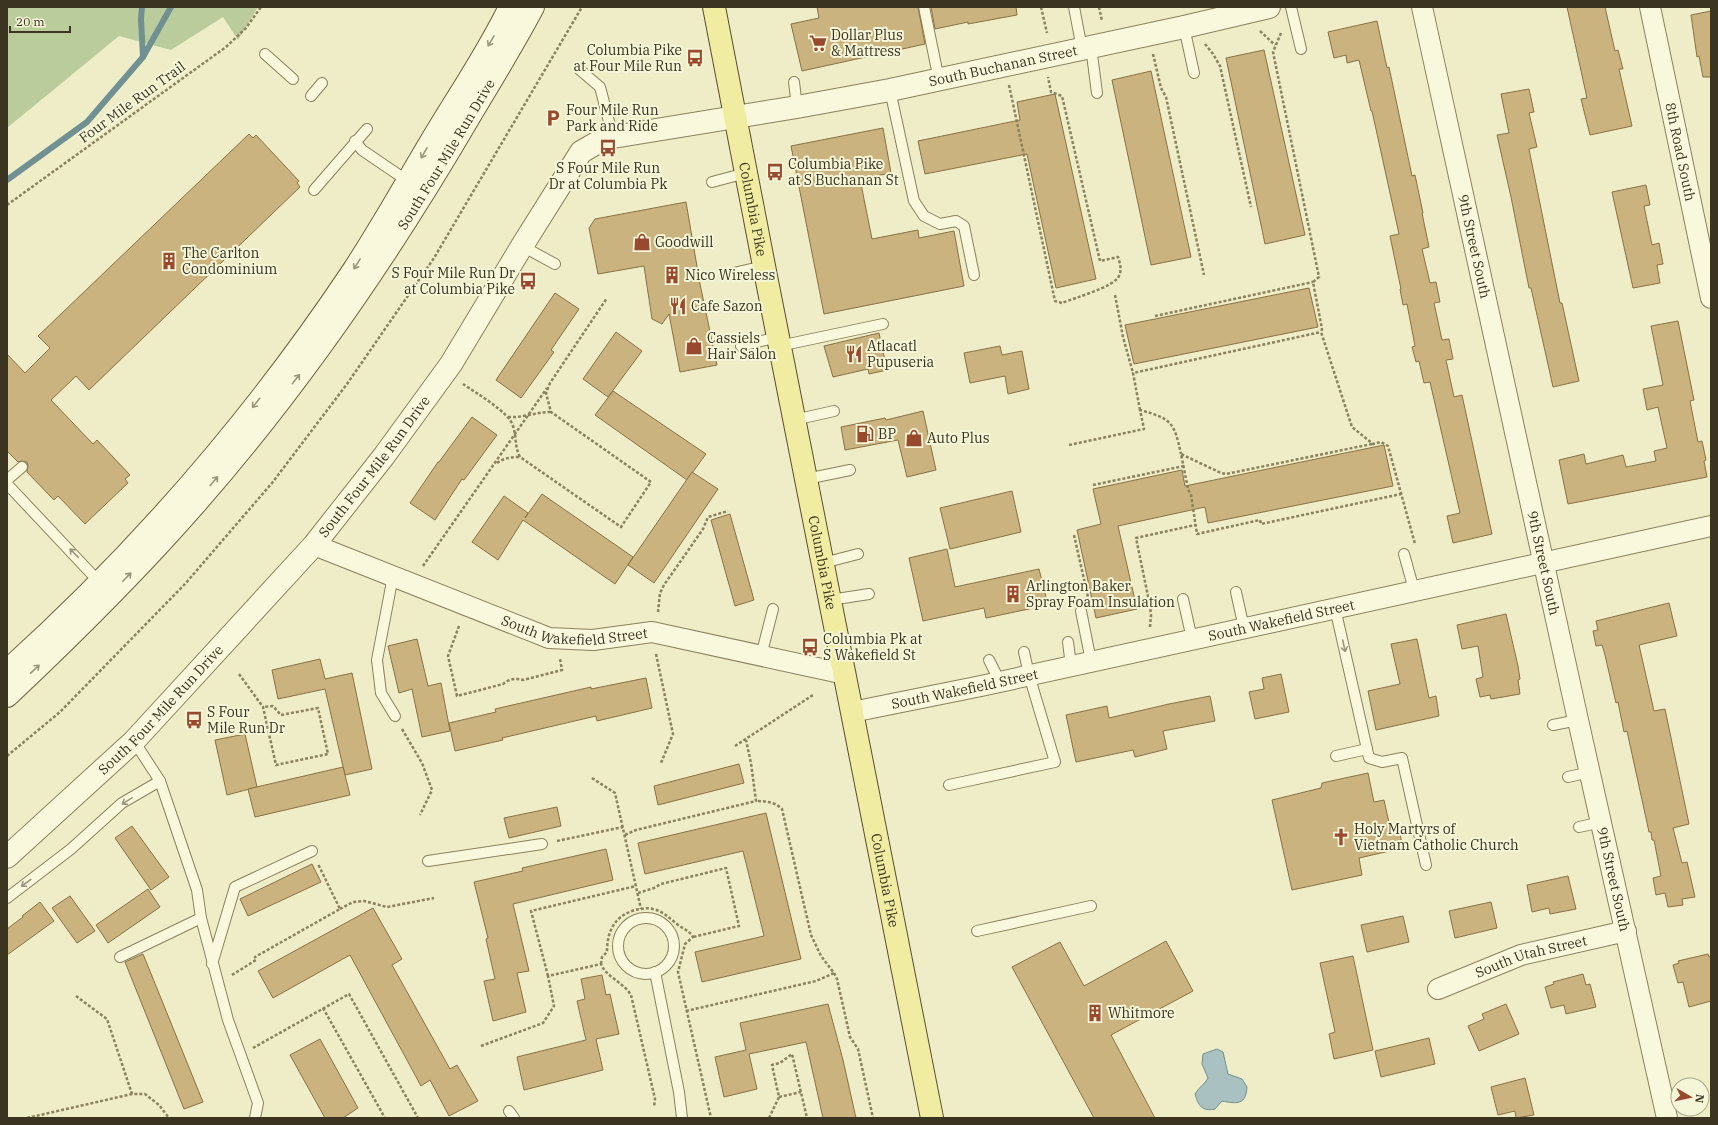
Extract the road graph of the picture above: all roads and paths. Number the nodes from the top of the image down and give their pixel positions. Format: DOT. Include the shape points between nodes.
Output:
graph roads {
  1 [pos="261,7"];
  2 [pos="510,7"];
  3 [pos="533,7"];
  4 [pos="582,7"];
  5 [pos="714,7"];
  6 [pos="924,7"];
  7 [pos="1041,7"];
  8 [pos="1074,7"];
  9 [pos="1099,7"];
  10 [pos="1269,7"];
  11 [pos="1291,7"];
  12 [pos="1422,7"];
  13 [pos="1650,7"];
  14 [pos="1102,21"];
  15 [pos="1184,27"];
  16 [pos="1258,30"];
  17 [pos="1281,32"];
  18 [pos="1047,33"];
  19 [pos="1203,43"];
  20 [pos="1275,45"];
  21 [pos="1087,48"];
  22 [pos="1301,50"];
  23 [pos="1153,53"];
  24 [pos="265,54"];
  25 [pos="580,70"];
  26 [pos="1194,73"];
  27 [pos="1048,76"];
  28 [pos="293,79"];
  29 [pos="939,80"];
  30 [pos="794,82"];
  31 [pos="322,83"];
  32 [pos="1009,85"];
  33 [pos="890,90"];
  34 [pos="1097,93"];
  35 [pos="311,96"];
  36 [pos="797,107"];
  37 [pos="735,116"];
  38 [pos="367,129"];
  39 [pos="613,137"];
  40 [pos="355,141"];
  41 [pos="746,173"];
  42 [pos="712,182"];
  43 [pos="416,187"];
  44 [pos="314,190"];
  45 [pos="7,205"];
  46 [pos="1252,207"];
  47 [pos="522,246"];
  48 [pos="555,264"];
  49 [pos="764,266"];
  50 [pos="729,274"];
  51 [pos="974,275"];
  52 [pos="1204,275"];
  53 [pos="1313,282"];
  54 [pos="1115,295"];
  55 [pos="607,298"];
  56 [pos="1711,298"];
  57 [pos="1155,316"];
  58 [pos="883,324"];
  59 [pos="1321,332"];
  60 [pos="778,342"];
  61 [pos="741,346"];
  62 [pos="1133,373"];
  63 [pos="461,382"];
  64 [pos="550,383"];
  65 [pos="1140,410"];
  66 [pos="834,411"];
  67 [pos="550,412"];
  68 [pos="529,415"];
  69 [pos="508,417"];
  70 [pos="794,420"];
  71 [pos="514,436"];
  72 [pos="1373,444"];
  73 [pos="1069,445"];
  74 [pos="1181,454"];
  75 [pos="521,457"];
  76 [pos="495,464"];
  77 [pos="1184,466"];
  78 [pos="22,467"];
  79 [pos="850,470"];
  80 [pos="806,479"];
  81 [pos="7,480"];
  82 [pos="7,484"];
  83 [pos="1093,485"];
  84 [pos="1402,494"];
  85 [pos="728,511"];
  86 [pos="1195,525"];
  87 [pos="1711,526"];
  88 [pos="1074,534"];
  89 [pos="314,545"];
  90 [pos="1416,546"];
  91 [pos="858,554"];
  92 [pos="1404,554"];
  93 [pos="1544,561"];
  94 [pos="823,563"];
  95 [pos="422,568"];
  96 [pos="393,576"];
  97 [pos="105,588"];
  98 [pos="1414,590"];
  99 [pos="1236,592"];
  100 [pos="869,594"];
  101 [pos="1183,598"];
  102 [pos="830,600"];
  103 [pos="1089,602"];
  104 [pos="1335,608"];
  105 [pos="773,609"];
  106 [pos="1080,611"];
  107 [pos="658,612"];
  108 [pos="459,626"];
  109 [pos="1150,627"];
  110 [pos="1244,628"];
  111 [pos="1192,639"];
  112 [pos="1068,642"];
  113 [pos="1024,652"];
  114 [pos="656,653"];
  115 [pos="761,656"];
  116 [pos="559,658"];
  117 [pos="989,660"];
  118 [pos="1091,661"];
  119 [pos="1071,666"];
  120 [pos="7,671"];
  121 [pos="239,674"];
  122 [pos="845,674"];
  123 [pos="1029,675"];
  124 [pos="1000,682"];
  125 [pos="813,695"];
  126 [pos="7,696"];
  127 [pos="263,707"];
  128 [pos="852,712"];
  129 [pos="395,716"];
  130 [pos="1578,720"];
  131 [pos="1553,725"];
  132 [pos="746,740"];
  133 [pos="134,741"];
  134 [pos="735,746"];
  135 [pos="1367,749"];
  136 [pos="7,756"];
  137 [pos="1336,756"];
  138 [pos="661,762"];
  139 [pos="1590,772"];
  140 [pos="1568,777"];
  141 [pos="592,778"];
  142 [pos="160,781"];
  143 [pos="949,785"];
  144 [pos="756,801"];
  145 [pos="420,815"];
  146 [pos="1602,822"];
  147 [pos="623,827"];
  148 [pos="1579,827"];
  149 [pos="625,835"];
  150 [pos="542,844"];
  151 [pos="312,851"];
  152 [pos="7,857"];
  153 [pos="428,861"];
  154 [pos="1426,865"];
  155 [pos="636,886"];
  156 [pos="638,893"];
  157 [pos="7,898"];
  158 [pos="434,898"];
  159 [pos="1091,906"];
  160 [pos="340,909"];
  161 [pos="641,909"];
  162 [pos="201,918"];
  163 [pos="977,931"];
  164 [pos="1626,931"];
  165 [pos="693,937"];
  166 [pos="120,957"];
  167 [pos="212,964"];
  168 [pos="655,972"];
  169 [pos="834,973"];
  170 [pos="548,976"];
  171 [pos="217,981"];
  172 [pos="1438,989"];
  173 [pos="76,996"];
  174 [pos="323,1008"];
  175 [pos="686,1011"];
  176 [pos="481,1046"];
  177 [pos="240,1055"];
  178 [pos="801,1092"];
  179 [pos="132,1094"];
  180 [pos="779,1097"];
  181 [pos="654,1107"];
  182 [pos="27,1118"];
  183 [pos="169,1118"];
  184 [pos="255,1118"];
  185 [pos="385,1118"];
  186 [pos="418,1118"];
  187 [pos="682,1118"];
  188 [pos="769,1118"];
  189 [pos="807,1118"];
  190 [pos="873,1118"];
  191 [pos="932,1118"];
  192 [pos="1667,1118"];
  1 -- 45 [label="path, Four Mile Run Trail" via="246,28 226,48"];
  2 -- 43 [label="street, South Four Mile Run Drive, one-way"];
  3 -- 43 [label="street, South Four Mile Run Drive"];
  4 -- 136 [label="path" via="434,258 346,384 272,483 185,584 60,712"];
  5 -- 37 [label="main road, Columbia Pike"];
  6 -- 29 [label="lane"];
  7 -- 18 [label="path"];
  8 -- 21 [label="lane"];
  9 -- 14 [label="path"];
  10 -- 15 [label="street, South Buchanan Street"];
  11 -- 22 [label="lane"];
  12 -- 93 [label="street, 9th Street South"];
  13 -- 56 [label="street, 8th Road South"];
  15 -- 21 [label="street, South Buchanan Street"];
  15 -- 26 [label="lane"];
  16 -- 20 [label="path"];
  17 -- 20 [label="path"];
  19 -- 46 [label="path" via="1220,66"];
  20 -- 53 [label="path" via="1273,52 1319,277"];
  21 -- 29 [label="street, South Buchanan Street"];
  21 -- 34 [label="lane"];
  23 -- 52 [label="path" via="1161,88 1166,97"];
  24 -- 28 [label="lane"];
  25 -- 39 [label="lane" via="600,87"];
  27 -- 32 [label="path" via="1050,92 1062,96 1100,261 1118,257 1121,267 1119,277 1112,284 1062,303 1055,301"];
  29 -- 33 [label="street, South Buchanan Street"];
  30 -- 36 [label="lane"];
  31 -- 35 [label="lane"];
  33 -- 36 [label="street, South Buchanan Street"];
  33 -- 51 [label="lane" via="914,201 924,216 940,224 956,221 964,226"];
  36 -- 37 [label="street, South Buchanan Street"];
  37 -- 39 [label="street, South Four Mile Run Drive"];
  37 -- 41 [label="main road, Columbia Pike"];
  38 -- 40 [label="lane"];
  39 -- 47 [label="street, South Four Mile Run Drive" via="581,152"];
  40 -- 43 [label="lane" via="362,150"];
  40 -- 44 [label="lane"];
  41 -- 42 [label="lane"];
  41 -- 49 [label="main road, Columbia Pike"];
  43 -- 97 [label="street, South Four Mile Run Drive" via="246,417 151,529"];
  47 -- 48 [label="lane"];
  47 -- 89 [label="street, South Four Mile Run Drive" via="452,364"];
  49 -- 50 [label="lane"];
  49 -- 60 [label="main road, Columbia Pike"];
  53 -- 57 [label="path"];
  53 -- 59 [label="path"];
  54 -- 62 [label="path"];
  55 -- 64 [label="path"];
  58 -- 60 [label="lane"];
  59 -- 62 [label="path"];
  59 -- 72 [label="path" via="1352,427"];
  60 -- 61 [label="lane"];
  60 -- 70 [label="main road, Columbia Pike"];
  62 -- 65 [label="path"];
  63 -- 69 [label="path"];
  64 -- 67 [label="path" via="546,393"];
  64 -- 68 [label="path"];
  65 -- 73 [label="path" via="1144,429"];
  65 -- 74 [label="path" via="1168,420 1173,426"];
  66 -- 70 [label="lane"];
  67 -- 68 [label="path"];
  67 -- 75 [label="path" via="651,482 621,527"];
  68 -- 69 [label="path" via="519,418"];
  68 -- 71 [label="path"];
  69 -- 71 [label="path" via="513,426"];
  70 -- 80 [label="main road, Columbia Pike"];
  71 -- 75 [label="path"];
  71 -- 76 [label="path"];
  72 -- 74 [label="path" via="1226,474"];
  72 -- 84 [label="path" via="1381,442 1388,446"];
  74 -- 77 [label="path"];
  75 -- 76 [label="path" via="502,460"];
  76 -- 95 [label="path"];
  77 -- 83 [label="path"];
  77 -- 86 [label="path"];
  78 -- 81 [label="lane"];
  79 -- 80 [label="lane"];
  80 -- 94 [label="main road, Columbia Pike"];
  97 -- 82 [label="lane, one-way"];
  84 -- 86 [label="path" via="1261,524 1260,520 1197,534"];
  84 -- 90 [label="path"];
  85 -- 107 [label="path" via="708,517 703,529 664,585 660,593"];
  86 -- 109 [label="path" via="1136,538 1150,606"];
  87 -- 93 [label="street, South Wakefield Street"];
  88 -- 103 [label="path"];
  89 -- 96 [label="street, South Wakefield Street"];
  89 -- 133 [label="street, South Four Mile Run Drive"];
  91 -- 94 [label="lane"];
  92 -- 98 [label="lane"];
  93 -- 98 [label="street, South Wakefield Street"];
  93 -- 130 [label="street, 9th Street South"];
  94 -- 102 [label="main road, Columbia Pike"];
  96 -- 115 [label="street, South Wakefield Street" via="549,638 593,640 652,632"];
  96 -- 129 [label="lane" via="377,660 381,692"];
  97 -- 120 [label="street, South Four Mile Run Drive"];
  126 -- 97 [label="street, South Four Mile Run Drive, one-way" via="64,642"];
  98 -- 104 [label="street, South Wakefield Street"];
  99 -- 110 [label="lane"];
  100 -- 102 [label="lane"];
  101 -- 111 [label="lane"];
  102 -- 122 [label="main road, Columbia Pike"];
  104 -- 110 [label="street, South Wakefield Street"];
  104 -- 135 [label="lane, one-way"];
  105 -- 115 [label="lane"];
  106 -- 118 [label="lane"];
  108 -- 116 [label="path" via="448,656 457,696 517,678 523,680 562,670"];
  110 -- 111 [label="street, South Wakefield Street"];
  111 -- 118 [label="street, South Wakefield Street"];
  112 -- 119 [label="lane"];
  113 -- 123 [label="lane"];
  114 -- 138 [label="path" via="673,734"];
  115 -- 122 [label="street, South Wakefield Street"];
  117 -- 124 [label="lane"];
  118 -- 119 [label="street, South Wakefield Street"];
  119 -- 123 [label="street, South Wakefield Street"];
  121 -- 127 [label="path"];
  122 -- 128 [label="main road, Columbia Pike"];
  123 -- 124 [label="street, South Wakefield Street"];
  123 -- 143 [label="lane" via="1055,762"];
  124 -- 128 [label="street, South Wakefield Street"];
  125 -- 132 [label="path"];
  127 -- 127 [label="path" via="276,765 328,754 318,708 282,715 274,706"];
  128 -- 191 [label="main road, Columbia Pike"];
  129 -- 145 [label="path" via="422,763 432,790"];
  130 -- 131 [label="lane"];
  130 -- 139 [label="street, 9th Street South"];
  132 -- 134 [label="path"];
  132 -- 144 [label="path"];
  133 -- 142 [label="lane"];
  133 -- 152 [label="street, South Four Mile Run Drive"];
  135 -- 137 [label="lane"];
  135 -- 154 [label="lane" via="1369,758 1382,762 1402,758"];
  139 -- 140 [label="lane"];
  139 -- 146 [label="street, 9th Street South"];
  141 -- 147 [label="path" via="615,793"];
  142 -- 157 [label="lane, one-way" via="122,802 70,850"];
  142 -- 162 [label="lane" via="198,890"];
  144 -- 149 [label="path" via="636,830"];
  144 -- 169 [label="path" via="778,805 782,809 811,935 821,956"];
  146 -- 148 [label="lane"];
  146 -- 164 [label="street, 9th Street South"];
  147 -- 149 [label="path"];
  147 -- 150 [label="path"];
  149 -- 155 [label="path"];
  150 -- 153 [label="lane"];
  151 -- 160 [label="path"];
  151 -- 167 [label="lane" via="235,887"];
  155 -- 156 [label="path"];
  155 -- 170 [label="path" via="530,911"];
  156 -- 161 [label="path"];
  156 -- 165 [label="path" via="661,884 726,868 739,926"];
  158 -- 160 [label="path" via="387,907 364,901 353,902"];
  159 -- 163 [label="lane"];
  160 -- 171 [label="path" via="255,957 256,960 233,974"];
  162 -- 166 [label="lane"];
  162 -- 167 [label="lane"];
  164 -- 172 [label="street, South Utah Street" via="1521,955"];
  164 -- 192 [label="street, 9th Street South"];
  167 -- 171 [label="lane"];
  168 -- 168 [label="lane" via="672,959 674,940 670,931 659,922 646,918 636,920 628,924 619,939 620,957 632,970 649,974"];
  168 -- 187 [label="lane"];
  169 -- 175 [label="path" via="816,981"];
  169 -- 190 [label="path" via="850,1037 858,1049"];
  170 -- 176 [label="path" via="554,1006 543,1023"];
  170 -- 181 [label="path" via="601,964 603,970 627,989 631,995 655,1099"];
  171 -- 177 [label="lane"];
  173 -- 179 [label="path" via="107,1019"];
  174 -- 177 [label="path"];
  174 -- 185 [label="path"];
  174 -- 186 [label="path" via="349,994"];
  177 -- 184 [label="lane" via="258,1103"];
  178 -- 180 [label="path"];
  178 -- 180 [label="path" via="792,1054 780,1063 772,1065"];
  178 -- 189 [label="path"];
  179 -- 182 [label="path"];
  179 -- 183 [label="path" via="145,1094 159,1105"];
  180 -- 188 [label="path"];
}
